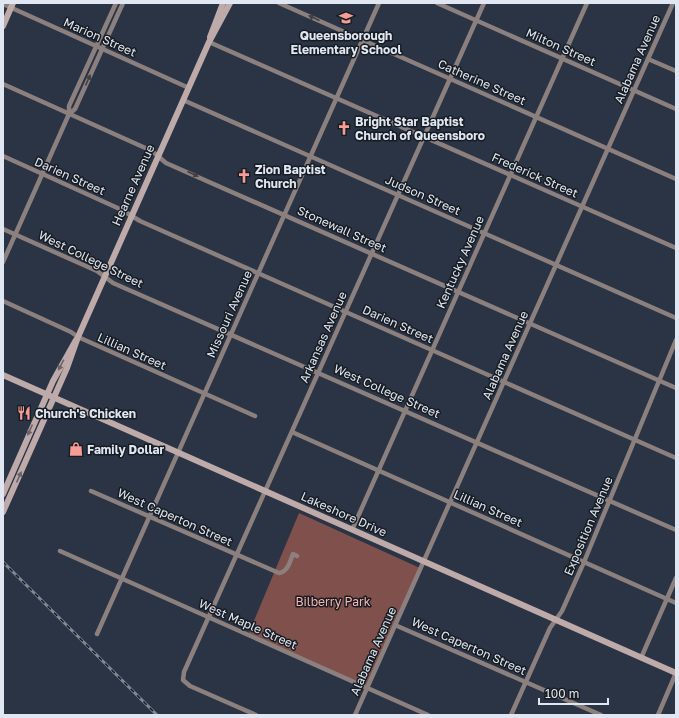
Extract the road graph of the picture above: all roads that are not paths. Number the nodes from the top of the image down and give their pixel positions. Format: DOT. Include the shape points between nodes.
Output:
graph roads {
  1 [pos="116,3"];
  2 [pos="123,3"];
  3 [pos="223,3"];
  4 [pos="230,3"];
  5 [pos="280,3"];
  6 [pos="379,3"];
  7 [pos="437,3"];
  8 [pos="484,3"];
  9 [pos="587,3"];
  10 [pos="673,3"];
  11 [pos="3,4"];
  12 [pos="12,5"];
  13 [pos="476,20"];
  14 [pos="3,26"];
  15 [pos="363,40"];
  16 [pos="209,42"];
  17 [pos="96,46"];
  18 [pos="102,49"];
  19 [pos="563,58"];
  20 [pos="648,59"];
  21 [pos="676,71"];
  22 [pos="450,78"];
  23 [pos="3,84"];
  24 [pos="189,88"];
  25 [pos="634,90"];
  26 [pos="337,98"];
  27 [pos="183,100"];
  28 [pos="676,109"];
  29 [pos="69,114"];
  30 [pos="537,117"];
  31 [pos="424,137"];
  32 [pos="608,149"];
  33 [pos="3,156"];
  34 [pos="158,156"];
  35 [pos="311,157"];
  36 [pos="42,174"];
  37 [pos="510,175"];
  38 [pos="676,179"];
  39 [pos="398,196"];
  40 [pos="582,207"];
  41 [pos="285,215"];
  42 [pos="132,216"];
  43 [pos="3,229"];
  44 [pos="484,233"];
  45 [pos="15,234"];
  46 [pos="676,248"];
  47 [pos="372,253"];
  48 [pos="3,262"];
  49 [pos="555,265"];
  50 [pos="258,273"];
  51 [pos="105,277"];
  52 [pos="458,292"];
  53 [pos="3,301"];
  54 [pos="346,312"];
  55 [pos="676,318"];
  56 [pos="530,323"];
  57 [pos="231,333"];
  58 [pos="78,337"];
  59 [pos="676,340"];
  60 [pos="432,350"];
  61 [pos="319,372"];
  62 [pos="3,375"];
  63 [pos="659,381"];
  64 [pos="504,382"];
  65 [pos="676,388"];
  66 [pos="204,394"];
  67 [pos="46,395"];
  68 [pos="54,398"];
  69 [pos="405,410"];
  70 [pos="255,416"];
  71 [pos="292,432"];
  72 [pos="635,440"];
  73 [pos="477,442"];
  74 [pos="178,453"];
  75 [pos="20,454"];
  76 [pos="28,458"];
  77 [pos="676,458"];
  78 [pos="378,470"];
  79 [pos="91,491"];
  80 [pos="265,492"];
  81 [pos="3,494"];
  82 [pos="610,501"];
  83 [pos="450,502"];
  84 [pos="3,512"];
  85 [pos="150,516"];
  86 [pos="352,530"];
  87 [pos="676,530"];
  88 [pos="60,551"];
  89 [pos="237,555"];
  90 [pos="297,556"];
  91 [pos="423,562"];
  92 [pos="584,562"];
  93 [pos="676,578"];
  94 [pos="122,579"];
  95 [pos="667,599"];
  96 [pos="676,602"];
  97 [pos="209,618"];
  98 [pos="556,620"];
  99 [pos="395,625"];
  100 [pos="97,634"];
  101 [pos="641,658"];
  102 [pos="676,673"];
  103 [pos="526,681"];
  104 [pos="367,688"];
  105 [pos="256,715"];
  106 [pos="356,715"];
  107 [pos="428,715"];
  108 [pos="511,715"];
  109 [pos="600,715"];
  110 [pos="658,715"];
  1 -- 17 [label="street"];
  2 -- 18 [label="street"];
  3 -- 16 [label="main road, Hearne Avenue"];
  4 -- 16 [label="main road, Hearne Avenue"];
  15 -- 5 [label="street, Catherine Street, one-way"];
  6 -- 15 [label="street, Missouri Avenue"];
  7 -- 13 [label="street, Milton Street"];
  8 -- 13 [label="street, Arkansas Avenue"];
  9 -- 19 [label="street, Kentucky Avenue"];
  10 -- 20 [label="street, Alabama Avenue"];
  11 -- 12 [label="street, Marion Street"];
  12 -- 14 [label="main road"];
  12 -- 17 [label="street, Marion Street"];
  13 -- 19 [label="street, Milton Street"];
  13 -- 22 [label="street, Arkansas Avenue"];
  15 -- 22 [label="street, Catherine Street"];
  15 -- 26 [label="street, Missouri Avenue"];
  16 -- 24 [label="main road, Hearne Avenue"];
  16 -- 26 [label="street, Frederick Street"];
  17 -- 18 [label="street, Marion Street"];
  17 -- 29 [label="street" via="69,106"];
  18 -- 24 [label="street, Marion Street"];
  29 -- 18 [label="street, one-way" via="75,109"];
  19 -- 25 [label="street, Milton Street"];
  19 -- 30 [label="street, Kentucky Avenue"];
  20 -- 21 [label="street"];
  20 -- 25 [label="street, Alabama Avenue"];
  22 -- 30 [label="street, Catherine Street"];
  22 -- 31 [label="street, Arkansas Avenue"];
  23 -- 29 [label="street, Stonewall Street"];
  24 -- 27 [label="main road, Hearne Avenue"];
  25 -- 28 [label="street, Milton Street"];
  25 -- 32 [label="street, Alabama Avenue"];
  26 -- 31 [label="street, Frederick Street"];
  26 -- 35 [label="street, Missouri Avenue"];
  27 -- 34 [label="main road, Hearne Avenue"];
  27 -- 35 [label="street, Judson Street"];
  29 -- 34 [label="street, Stonewall Street"];
  29 -- 36 [label="street"];
  30 -- 32 [label="street, Catherine Street"];
  30 -- 37 [label="street, Kentucky Avenue"];
  31 -- 37 [label="street, Frederick Street"];
  31 -- 39 [label="street, Arkansas Avenue"];
  32 -- 38 [label="street, Catherine Street"];
  32 -- 40 [label="street, Alabama Avenue"];
  33 -- 36 [label="street, Darien Street"];
  34 -- 41 [label="street, Stonewall Street, one-way" via="166,163"];
  34 -- 42 [label="main road, Hearne Avenue"];
  35 -- 39 [label="street, Judson Street"];
  35 -- 41 [label="street, Missouri Avenue"];
  36 -- 42 [label="street, Darien Street"];
  36 -- 45 [label="street"];
  37 -- 40 [label="street, Frederick Street"];
  37 -- 44 [label="street, Kentucky Avenue"];
  39 -- 44 [label="street, Judson Street"];
  39 -- 47 [label="street, Arkansas Avenue"];
  40 -- 46 [label="street, Frederick Street"];
  40 -- 49 [label="street, Alabama Avenue"];
  41 -- 47 [label="street, Stonewall Street"];
  41 -- 50 [label="street, Missouri Avenue"];
  42 -- 50 [label="street, Darien Street"];
  42 -- 51 [label="main road, Hearne Avenue"];
  43 -- 45 [label="street, West College Street"];
  44 -- 49 [label="street, Judson Street"];
  44 -- 52 [label="street, Kentucky Avenue"];
  45 -- 48 [label="street"];
  45 -- 51 [label="street, West College Street"];
  47 -- 52 [label="street, Stonewall Street"];
  47 -- 54 [label="street, Arkansas Avenue"];
  49 -- 55 [label="street, Judson Street"];
  49 -- 56 [label="street, Alabama Avenue"];
  50 -- 54 [label="street, Darien Street"];
  50 -- 57 [label="street, Missouri Avenue"];
  51 -- 57 [label="street, West College Street" via="113,283"];
  51 -- 58 [label="main road, Hearne Avenue"];
  52 -- 56 [label="street, Stonewall Street"];
  52 -- 60 [label="street, Kentucky Avenue"];
  53 -- 58 [label="street, Lillian Street"];
  54 -- 60 [label="street, Darien Street"];
  54 -- 61 [label="street, Arkansas Avenue"];
  56 -- 63 [label="street, Stonewall Street"];
  56 -- 64 [label="street, Alabama Avenue"];
  57 -- 61 [label="street, West College Street"];
  57 -- 66 [label="street, Missouri Avenue"];
  58 -- 66 [label="street, Lillian Street"];
  58 -- 67 [label="main road, Hearne Avenue, one-way" via="68,350"];
  58 -- 68 [label="main road, Hearne Avenue"];
  59 -- 63 [label="street, Exposition Avenue"];
  60 -- 64 [label="street, Darien Street"];
  60 -- 69 [label="street, Kentucky Avenue"];
  61 -- 69 [label="street, West College Street"];
  61 -- 71 [label="street, Arkansas Avenue"];
  62 -- 67 [label="main road, Lakeshore Drive"];
  63 -- 65 [label="street, Stonewall Street"];
  63 -- 72 [label="street, Exposition Avenue"];
  64 -- 72 [label="street, Darien Street"];
  64 -- 73 [label="street, Alabama Avenue"];
  66 -- 70 [label="street, Lillian Street"];
  66 -- 74 [label="street, Missouri Avenue"];
  67 -- 68 [label="main road, Lakeshore Drive"];
  67 -- 75 [label="main road, Hearne Avenue, one-way"];
  68 -- 74 [label="main road, Lakeshore Drive"];
  68 -- 76 [label="main road, Hearne Avenue"];
  69 -- 73 [label="street, West College Street"];
  69 -- 78 [label="street, Kentucky Avenue"];
  71 -- 78 [label="street, Lillian Street"];
  71 -- 80 [label="street, Arkansas Avenue"];
  72 -- 77 [label="street, Darien Street"];
  72 -- 82 [label="street, Exposition Avenue"];
  73 -- 82 [label="street, West College Street"];
  73 -- 83 [label="street, Alabama Avenue"];
  74 -- 80 [label="main road, Lakeshore Drive"];
  74 -- 85 [label="street, Missouri Avenue"];
  75 -- 76 [label="main road"];
  75 -- 81 [label="main road, Hearne Avenue"];
  84 -- 76 [label="main road, Hearne Avenue, one-way"];
  78 -- 83 [label="street, Lillian Street"];
  78 -- 86 [label="street, Kentucky Avenue"];
  79 -- 85 [label="street, West Caperton Street"];
  80 -- 86 [label="main road, Lakeshore Drive"];
  80 -- 89 [label="street, Arkansas Avenue"];
  82 -- 87 [label="street, West College Street"];
  82 -- 92 [label="street, Exposition Avenue"];
  83 -- 91 [label="street, Alabama Avenue"];
  83 -- 92 [label="street, Lillian Street"];
  85 -- 89 [label="street, West Caperton Street"];
  85 -- 94 [label="street, Missouri Avenue"];
  86 -- 91 [label="main road, Lakeshore Drive"];
  88 -- 94 [label="street, West Maple Street"];
  89 -- 90 [label="street, West Caperton Street" via="279,573 284,572 293,554"];
  89 -- 97 [label="street, Arkansas Avenue"];
  91 -- 98 [label="main road, Lakeshore Drive"];
  91 -- 99 [label="street, Alabama Avenue"];
  92 -- 95 [label="street, Lillian Street"];
  92 -- 98 [label="street, Exposition Avenue"];
  93 -- 95 [label="street"];
  94 -- 97 [label="street, West Maple Street"];
  94 -- 100 [label="street, Missouri Avenue"];
  95 -- 96 [label="street, Lillian Street"];
  95 -- 101 [label="street"];
  97 -- 104 [label="street, West Maple Street"];
  97 -- 105 [label="street, Arkansas Avenue" via="184,672 183,680 190,686"];
  98 -- 101 [label="main road, Lakeshore Drive"];
  98 -- 103 [label="street, Exposition Avenue"];
  99 -- 103 [label="street, West Caperton Street"];
  99 -- 104 [label="street, Alabama Avenue"];
  101 -- 102 [label="main road, Lakeshore Drive"];
  102 -- 110 [label="street"];
  103 -- 108 [label="street, Exposition Avenue"];
  103 -- 109 [label="street, West Caperton Street"];
  104 -- 106 [label="street, Alabama Avenue"];
  104 -- 107 [label="street, West Maple Street"];
}
